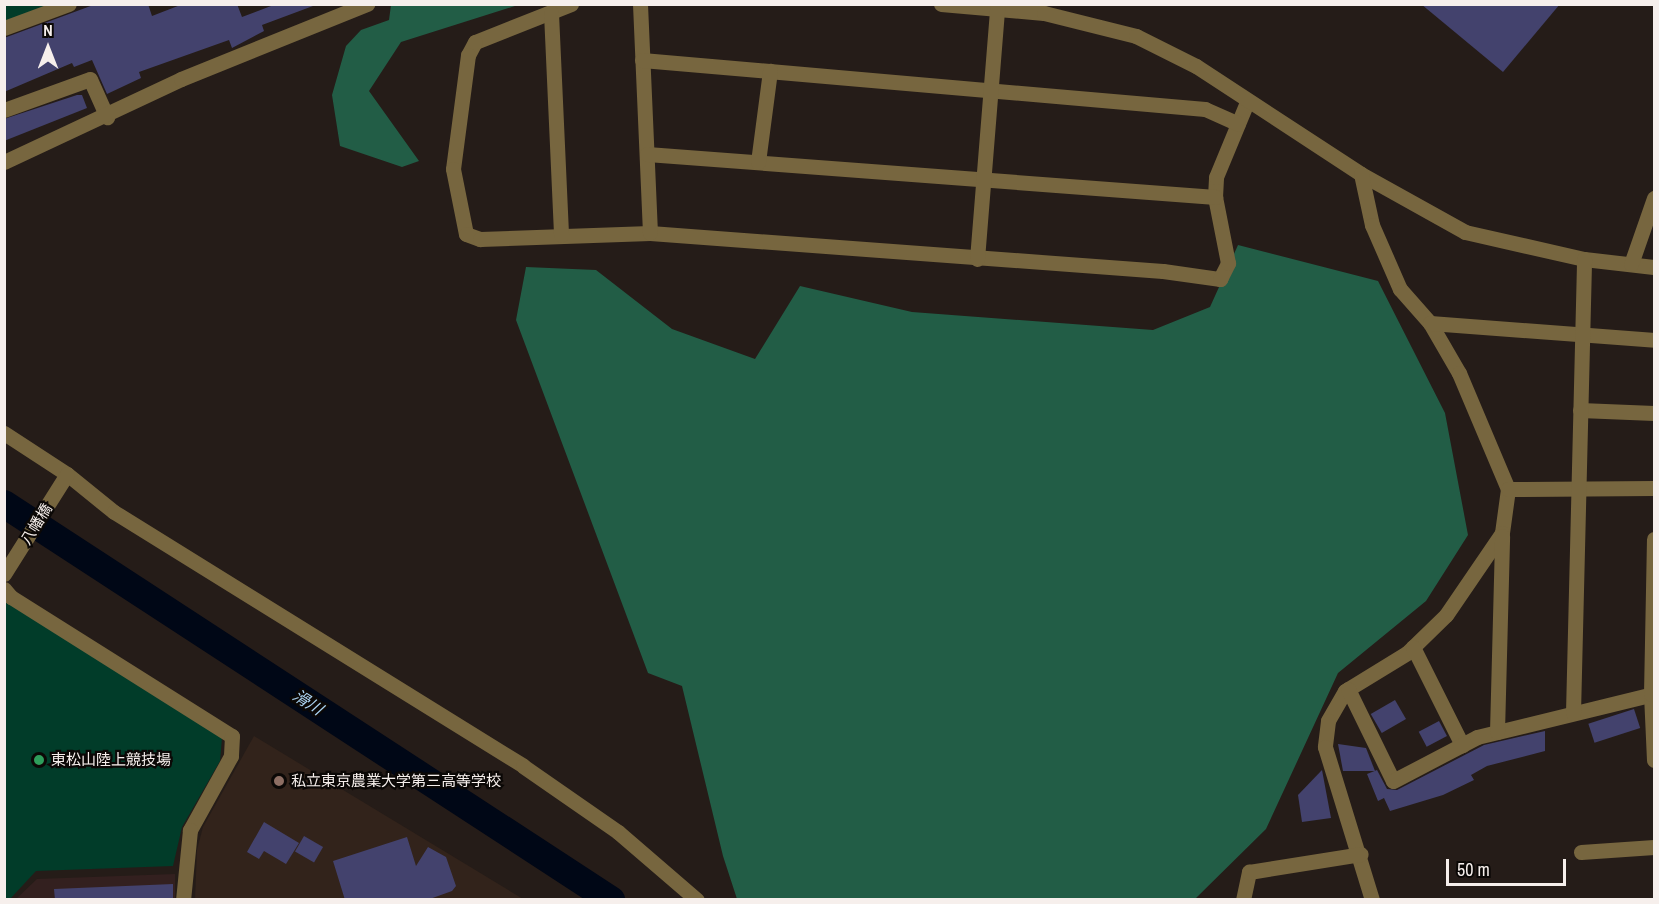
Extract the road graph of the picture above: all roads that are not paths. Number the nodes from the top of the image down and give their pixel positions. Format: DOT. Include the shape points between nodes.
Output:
graph roads {
  1 [pos="69,4"];
  2 [pos="367,4"];
  3 [pos="571,4"];
  4 [pos="640,4"];
  5 [pos="941,4"];
  6 [pos="997,8"];
  7 [pos="551,13"];
  8 [pos="4,28"];
  9 [pos="642,60"];
  10 [pos="770,71"];
  11 [pos="990,89"];
  12 [pos="1247,102"];
  13 [pos="4,110"];
  14 [pos="107,117"];
  15 [pos="1238,123"];
  16 [pos="647,154"];
  17 [pos="4,162"];
  18 [pos="758,162"];
  19 [pos="1361,174"];
  20 [pos="983,178"];
  21 [pos="1215,197"];
  22 [pos="1654,198"];
  23 [pos="651,233"];
  24 [pos="561,235"];
  25 [pos="977,259"];
  26 [pos="1584,259"];
  27 [pos="1631,264"];
  28 [pos="1654,267"];
  29 [pos="1430,323"];
  30 [pos="1582,332"];
  31 [pos="1654,340"];
  32 [pos="1580,410"];
  33 [pos="1654,413"];
  34 [pos="4,433"];
  35 [pos="63,481"];
  36 [pos="1579,488"];
  37 [pos="1654,488"];
  38 [pos="1508,489"];
  39 [pos="1502,533"];
  40 [pos="1654,539"];
  41 [pos="9,567"];
  42 [pos="4,589"];
  43 [pos="1413,647"];
  44 [pos="1348,689"];
  45 [pos="1653,694"];
  46 [pos="1573,713"];
  47 [pos="1497,732"];
  48 [pos="1462,745"];
  49 [pos="1654,760"];
  50 [pos="1654,847"];
  51 [pos="1581,852"];
  52 [pos="1361,854"];
  53 [pos="183,900"];
  54 [pos="697,900"];
  55 [pos="1243,900"];
  56 [pos="1372,900"];
  1 -- 8 [label="street"];
  2 -- 14 [label="street" via="181,80"];
  3 -- 7 [label="street"];
  4 -- 9 [label="street"];
  5 -- 6 [label="street"];
  6 -- 11 [label="street"];
  6 -- 12 [label="street" via="1097,24 1136,36 1196,66"];
  7 -- 24 [label="street"];
  7 -- 24 [label="street" via="475,42 468,55 453,169 466,234 480,239"];
  9 -- 10 [label="street"];
  9 -- 16 [label="street"];
  10 -- 11 [label="street"];
  10 -- 18 [label="street"];
  11 -- 15 [label="street" via="1205,109"];
  11 -- 20 [label="street"];
  12 -- 15 [label="street"];
  12 -- 19 [label="street"];
  13 -- 14 [label="street" via="90,79"];
  14 -- 17 [label="street"];
  15 -- 21 [label="street" via="1216,177"];
  16 -- 18 [label="street"];
  16 -- 23 [label="street"];
  18 -- 20 [label="street"];
  19 -- 26 [label="street" via="1465,232"];
  19 -- 29 [label="street" via="1372,225 1400,289"];
  20 -- 21 [label="street"];
  20 -- 25 [label="street"];
  21 -- 25 [label="street" via="1228,263 1220,279 1163,271"];
  22 -- 27 [label="street"];
  23 -- 24 [label="street"];
  23 -- 25 [label="street"];
  26 -- 27 [label="street"];
  26 -- 30 [label="street"];
  27 -- 28 [label="street"];
  29 -- 30 [label="street"];
  29 -- 38 [label="street" via="1459,373"];
  30 -- 31 [label="street"];
  30 -- 32 [label="street"];
  32 -- 33 [label="street"];
  32 -- 36 [label="street"];
  34 -- 35 [label="street"];
  35 -- 41 [label="street, 八幡橋"];
  35 -- 54 [label="street" via="523,766 618,832"];
  36 -- 37 [label="street"];
  36 -- 38 [label="street"];
  36 -- 46 [label="street"];
  38 -- 39 [label="street"];
  39 -- 43 [label="street" via="1446,615"];
  39 -- 47 [label="street"];
  40 -- 45 [label="street"];
  42 -- 53 [label="street" via="232,736 231,756 190,830"];
  43 -- 44 [label="street"];
  43 -- 48 [label="street"];
  44 -- 48 [label="street" via="1393,781"];
  44 -- 52 [label="street" via="1328,721 1324,747"];
  45 -- 46 [label="street"];
  45 -- 49 [label="street"];
  46 -- 47 [label="street"];
  47 -- 48 [label="street"];
  50 -- 51 [label="street"];
  52 -- 55 [label="street" via="1249,872"];
  52 -- 56 [label="street"];
}
